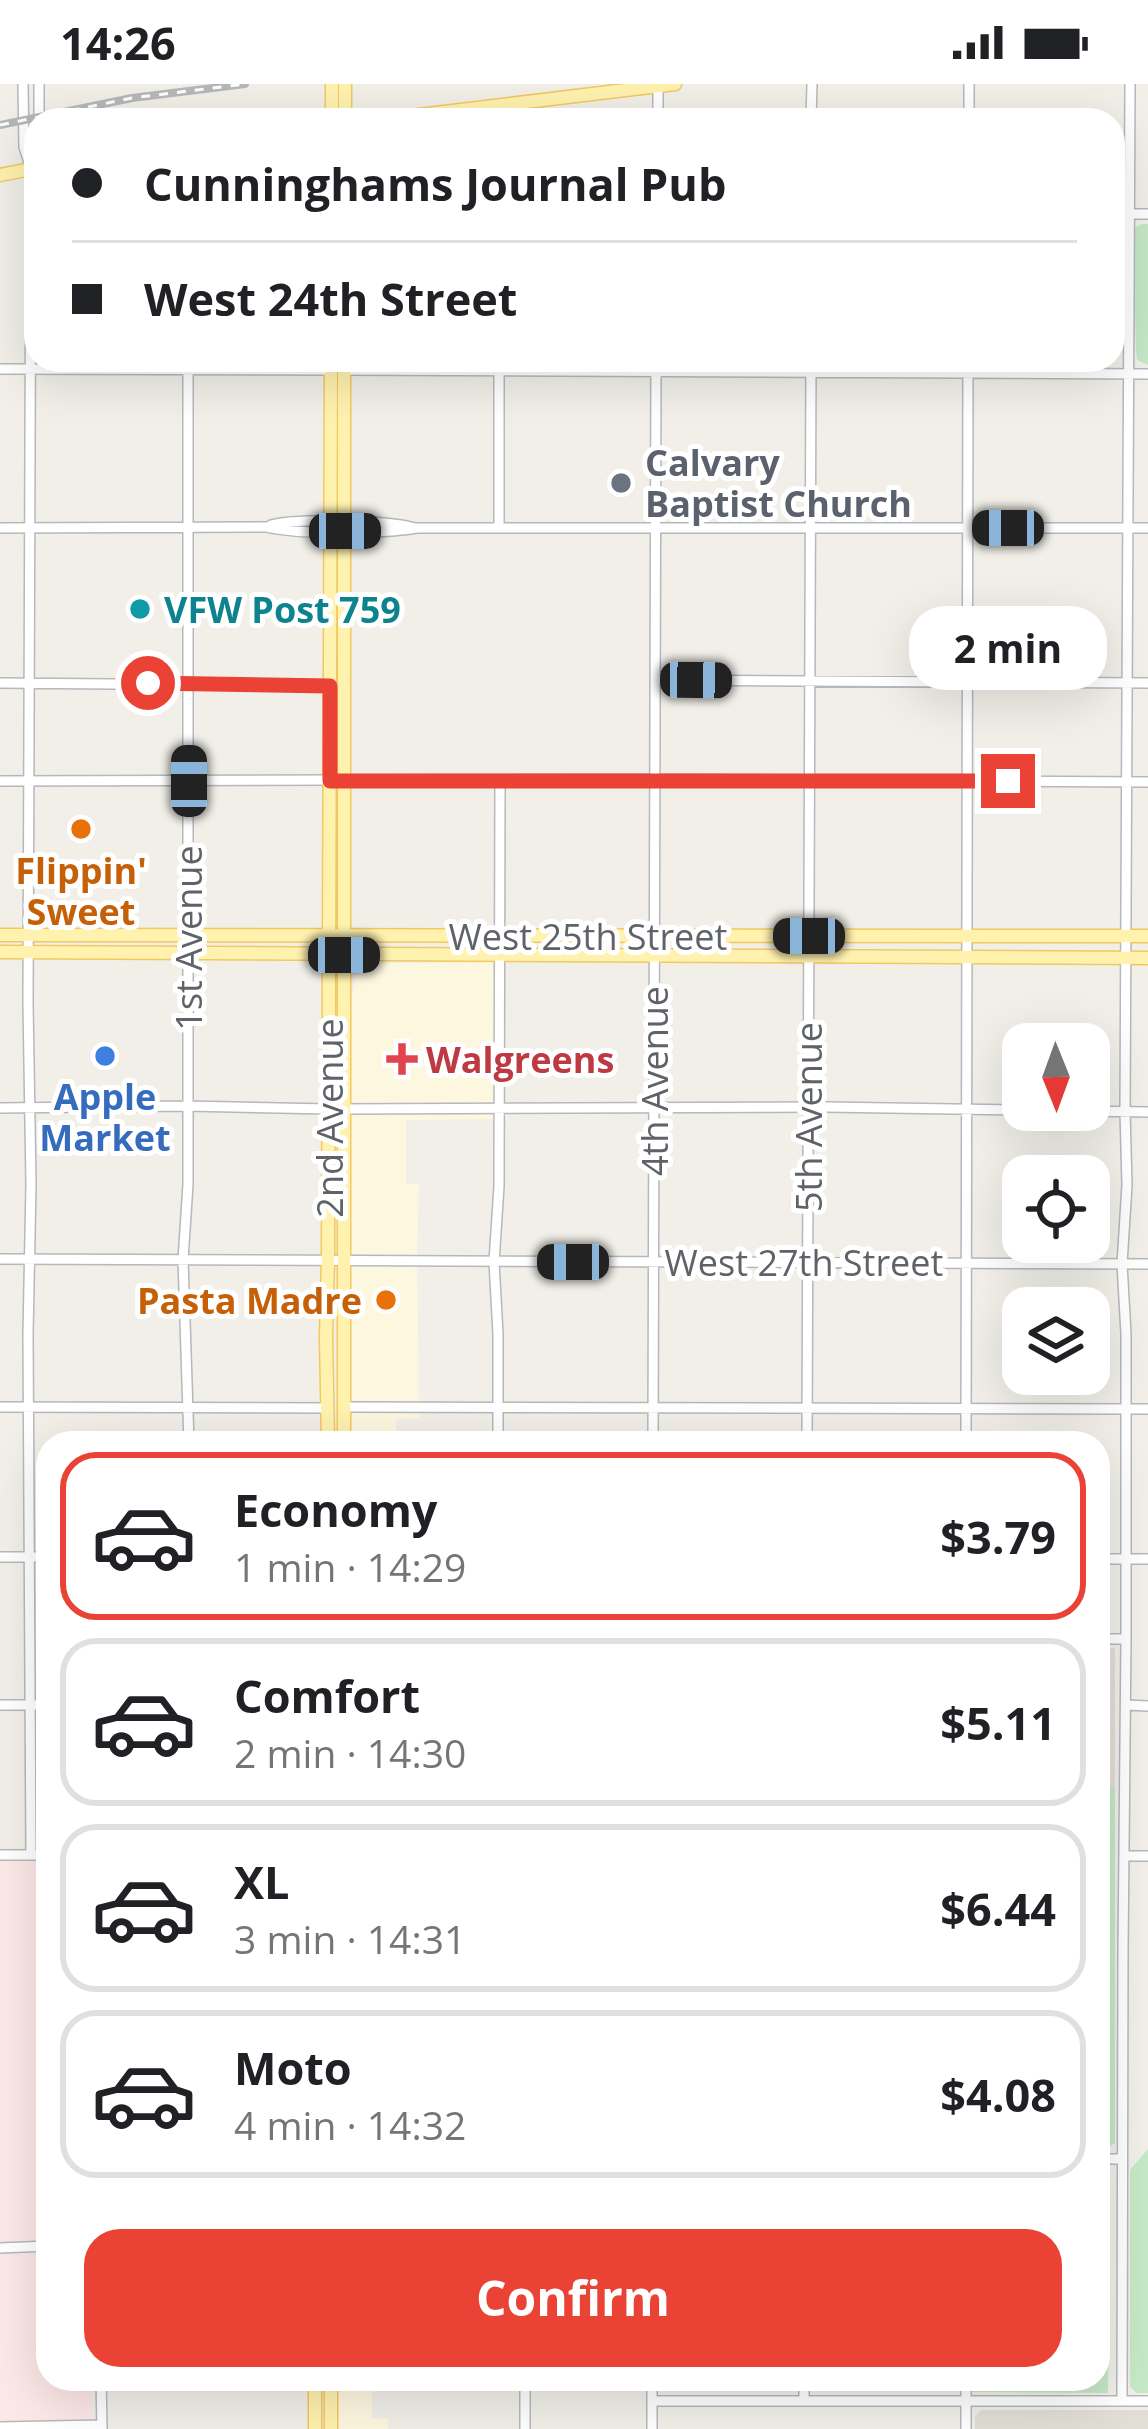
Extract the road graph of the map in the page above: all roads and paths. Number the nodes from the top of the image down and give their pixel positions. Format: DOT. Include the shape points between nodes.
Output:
graph roads {
  1 [pos="23,84"];
  2 [pos="675,84"];
  3 [pos="1130,84"];
  4 [pos="658,86"];
  5 [pos="527,108"];
  6 [pos="24,147"];
  7 [pos="1125,214"];
  8 [pos="1130,214"];
  9 [pos="1148,214"];
  10 [pos="29,372"];
  11 [pos="188,372"];
  12 [pos="338,372"];
  13 [pos="500,372"];
  14 [pos="656,372"];
  15 [pos="811,372"];
  16 [pos="946,372"];
  17 [pos="968,373"];
  18 [pos="1129,374"];
  19 [pos="1148,374"];
  20 [pos="188,526"];
  21 [pos="338,527"];
  22 [pos="0,528"];
  23 [pos="29,528"];
  24 [pos="499,528"];
  25 [pos="656,528"];
  26 [pos="810,528"];
  27 [pos="968,528"];
  28 [pos="1129,528"];
  29 [pos="1148,528"];
  30 [pos="656,680"];
  31 [pos="809,682"];
  32 [pos="968,682"];
  33 [pos="0,683"];
  34 [pos="28,683"];
  35 [pos="189,683"];
  36 [pos="1128,683"];
  37 [pos="1148,683"];
  38 [pos="337,686"];
  39 [pos="656,779"];
  40 [pos="337,780"];
  41 [pos="500,780"];
  42 [pos="809,780"];
  43 [pos="189,781"];
  44 [pos="968,781"];
  45 [pos="0,782"];
  46 [pos="28,782"];
  47 [pos="1128,782"];
  48 [pos="1148,782"];
  49 [pos="0,935"];
  50 [pos="28,935"];
  51 [pos="188,935"];
  52 [pos="344,935"];
  53 [pos="329,936"];
  54 [pos="499,936"];
  55 [pos="655,936"];
  56 [pos="809,936"];
  57 [pos="967,936"];
  58 [pos="1127,936"];
  59 [pos="1148,936"];
  60 [pos="0,952"];
  61 [pos="28,952"];
  62 [pos="188,954"];
  63 [pos="329,954"];
  64 [pos="344,955"];
  65 [pos="499,955"];
  66 [pos="655,956"];
  67 [pos="808,956"];
  68 [pos="967,957"];
  69 [pos="1127,958"];
  70 [pos="1148,958"];
  71 [pos="187,1106"];
  72 [pos="30,1107"];
  73 [pos="808,1107"];
  74 [pos="0,1108"];
  75 [pos="654,1108"];
  76 [pos="328,1109"];
  77 [pos="344,1109"];
  78 [pos="499,1109"];
  79 [pos="967,1110"];
  80 [pos="1124,1112"];
  81 [pos="1148,1112"];
  82 [pos="0,1259"];
  83 [pos="28,1259"];
  84 [pos="336,1259"];
  85 [pos="183,1260"];
  86 [pos="494,1262"];
  87 [pos="652,1262"];
  88 [pos="808,1262"];
  89 [pos="967,1263"];
  90 [pos="1123,1264"];
  91 [pos="1148,1264"];
  92 [pos="0,1407"];
  93 [pos="30,1407"];
  94 [pos="189,1408"];
  95 [pos="328,1408"];
  96 [pos="344,1408"];
  97 [pos="498,1408"];
  98 [pos="653,1408"];
  99 [pos="807,1408"];
  100 [pos="967,1409"];
  101 [pos="1126,1409"];
  102 [pos="1148,1409"];
  103 [pos="189,1431"];
  104 [pos="328,1431"];
  105 [pos="344,1431"];
  106 [pos="498,1431"];
  107 [pos="652,1431"];
  108 [pos="807,1431"];
  109 [pos="967,1431"];
  110 [pos="0,1557"];
  111 [pos="29,1557"];
  112 [pos="36,1557"];
  113 [pos="1110,1559"];
  114 [pos="1125,1559"];
  115 [pos="1148,1559"];
  116 [pos="1110,1639"];
  117 [pos="1126,1640"];
  118 [pos="0,1705"];
  119 [pos="30,1705"];
  120 [pos="36,1705"];
  121 [pos="1126,1705"];
  122 [pos="1148,1706"];
  123 [pos="0,1855"];
  124 [pos="31,1855"];
  125 [pos="36,1855"];
  126 [pos="1124,1856"];
  127 [pos="1148,1856"];
  128 [pos="1110,2159"];
  129 [pos="1122,2159"];
  130 [pos="0,2248"];
  131 [pos="36,2248"];
  132 [pos="101,2391"];
  133 [pos="315,2391"];
  134 [pos="331,2391"];
  135 [pos="525,2391"];
  136 [pos="652,2391"];
  137 [pos="804,2391"];
  138 [pos="966,2391"];
  139 [pos="652,2401"];
  140 [pos="804,2401"];
  141 [pos="966,2401"];
  142 [pos="1122,2401"];
  143 [pos="1148,2401"];
  144 [pos="0,2427"];
  145 [pos="102,2427"];
  146 [pos="315,2429"];
  147 [pos="331,2429"];
  148 [pos="525,2429"];
  149 [pos="652,2429"];
  150 [pos="966,2429"];
  1 -- 6 [label="street"];
  2 -- 4 [label="main road"];
  3 -- 8 [label="street"];
  4 -- 5 [label="main road"];
  7 -- 8 [label="street"];
  8 -- 9 [label="street"];
  8 -- 18 [label="street"];
  10 -- 23 [label="street"];
  11 -- 20 [label="street, 1st Avenue"];
  12 -- 21 [label="main road, 2nd Avenue"];
  13 -- 24 [label="street"];
  14 -- 25 [label="street, 4th Avenue"];
  15 -- 26 [label="street, 5th Avenue"];
  16 -- 17 [label="street"];
  17 -- 18 [label="street"];
  17 -- 27 [label="street"];
  18 -- 19 [label="street"];
  18 -- 28 [label="street"];
  20 -- 21 [label="street"];
  20 -- 23 [label="street"];
  20 -- 35 [label="street, 1st Avenue"];
  21 -- 24 [label="street"];
  21 -- 38 [label="main road, 2nd Avenue"];
  22 -- 23 [label="street"];
  23 -- 34 [label="street"];
  24 -- 25 [label="street"];
  25 -- 26 [label="street"];
  25 -- 30 [label="street, 4th Avenue"];
  26 -- 27 [label="street"];
  26 -- 31 [label="street, 5th Avenue"];
  27 -- 28 [label="street"];
  27 -- 32 [label="street"];
  28 -- 29 [label="street"];
  28 -- 36 [label="street"];
  30 -- 31 [label="street"];
  30 -- 39 [label="street, 4th Avenue"];
  31 -- 32 [label="street"];
  31 -- 42 [label="street, 5th Avenue"];
  32 -- 36 [label="street"];
  32 -- 44 [label="street"];
  33 -- 34 [label="street"];
  34 -- 35 [label="street"];
  34 -- 46 [label="street"];
  35 -- 38 [label="street"];
  35 -- 43 [label="street, 1st Avenue"];
  36 -- 37 [label="street"];
  36 -- 47 [label="street"];
  38 -- 40 [label="main road, 2nd Avenue"];
  39 -- 41 [label="street"];
  39 -- 42 [label="street"];
  39 -- 55 [label="street, 4th Avenue"];
  40 -- 41 [label="street"];
  40 -- 43 [label="street"];
  40 -- 52 [label="main road, 2nd Avenue"];
  40 -- 53 [label="main road, 2nd Avenue"];
  41 -- 54 [label="street"];
  42 -- 44 [label="street"];
  42 -- 56 [label="street, 5th Avenue"];
  43 -- 46 [label="street"];
  43 -- 51 [label="street, 1st Avenue"];
  44 -- 47 [label="street"];
  44 -- 57 [label="street"];
  45 -- 46 [label="street"];
  46 -- 50 [label="street"];
  47 -- 48 [label="street"];
  47 -- 58 [label="street"];
  49 -- 50 [label="main road, West 25th Street"];
  50 -- 51 [label="main road, West 25th Street"];
  50 -- 61 [label="street"];
  51 -- 53 [label="main road, West 25th Street"];
  51 -- 62 [label="street, 1st Avenue"];
  52 -- 53 [label="main road, West 25th Street"];
  52 -- 54 [label="main road, West 25th Street"];
  52 -- 64 [label="main road, 2nd Avenue"];
  53 -- 63 [label="main road, 2nd Avenue"];
  54 -- 55 [label="main road, West 25th Street"];
  54 -- 65 [label="street"];
  55 -- 56 [label="main road, West 25th Street"];
  55 -- 66 [label="street, 4th Avenue"];
  56 -- 57 [label="main road, West 25th Street"];
  56 -- 67 [label="street, 5th Avenue"];
  57 -- 58 [label="main road, West 25th Street"];
  57 -- 68 [label="street"];
  58 -- 59 [label="main road, West 25th Street"];
  58 -- 69 [label="street"];
  60 -- 61 [label="main road, West 25th Street"];
  61 -- 62 [label="main road, West 25th Street"];
  61 -- 72 [label="street"];
  62 -- 63 [label="main road, West 25th Street"];
  62 -- 71 [label="street, 1st Avenue"];
  63 -- 64 [label="main road, West 25th Street"];
  63 -- 76 [label="main road, 2nd Avenue"];
  64 -- 65 [label="main road, West 25th Street"];
  64 -- 77 [label="main road, 2nd Avenue"];
  65 -- 66 [label="main road, West 25th Street"];
  65 -- 78 [label="street"];
  66 -- 67 [label="main road, West 25th Street"];
  66 -- 75 [label="street, 4th Avenue"];
  67 -- 68 [label="main road, West 25th Street"];
  67 -- 73 [label="street, 5th Avenue"];
  68 -- 69 [label="main road, West 25th Street"];
  68 -- 79 [label="street"];
  69 -- 70 [label="main road, West 25th Street"];
  69 -- 80 [label="street"];
  71 -- 72 [label="street"];
  71 -- 76 [label="street"];
  71 -- 85 [label="street, 1st Avenue"];
  72 -- 74 [label="street"];
  72 -- 83 [label="street"];
  73 -- 75 [label="street"];
  73 -- 79 [label="street"];
  73 -- 88 [label="street, 5th Avenue"];
  75 -- 78 [label="street"];
  75 -- 87 [label="street, 4th Avenue"];
  76 -- 84 [label="main road, 2nd Avenue"];
  77 -- 78 [label="street"];
  77 -- 84 [label="main road, 2nd Avenue"];
  78 -- 86 [label="street"];
  79 -- 80 [label="street"];
  79 -- 89 [label="street"];
  80 -- 81 [label="street"];
  80 -- 90 [label="street"];
  82 -- 83 [label="street, West 27th Street"];
  83 -- 85 [label="street, West 27th Street"];
  83 -- 93 [label="street"];
  84 -- 85 [label="street, West 27th Street"];
  84 -- 86 [label="street, West 27th Street"];
  84 -- 95 [label="main road, 2nd Avenue"];
  84 -- 96 [label="main road, 2nd Avenue"];
  85 -- 94 [label="street, 1st Avenue"];
  86 -- 87 [label="street, West 27th Street"];
  86 -- 97 [label="street"];
  87 -- 88 [label="street, West 27th Street"];
  87 -- 98 [label="street, 4th Avenue"];
  88 -- 89 [label="street, West 27th Street"];
  88 -- 99 [label="street, 5th Avenue"];
  89 -- 90 [label="street, West 27th Street"];
  89 -- 100 [label="street"];
  90 -- 91 [label="street, West 27th Street"];
  90 -- 101 [label="street"];
  92 -- 93 [label="street"];
  93 -- 94 [label="street"];
  93 -- 111 [label="street"];
  94 -- 95 [label="street"];
  94 -- 103 [label="street, 1st Avenue"];
  95 -- 104 [label="main road, 2nd Avenue"];
  96 -- 97 [label="street"];
  96 -- 105 [label="main road, 2nd Avenue"];
  97 -- 98 [label="street"];
  97 -- 106 [label="street"];
  98 -- 99 [label="street"];
  98 -- 107 [label="street, 4th Avenue"];
  99 -- 100 [label="street"];
  99 -- 108 [label="street, 5th Avenue"];
  100 -- 101 [label="street"];
  100 -- 109 [label="street"];
  101 -- 102 [label="street"];
  101 -- 114 [label="street"];
  110 -- 111 [label="street"];
  111 -- 112 [label="street"];
  111 -- 119 [label="street"];
  113 -- 114 [label="street"];
  114 -- 115 [label="street"];
  114 -- 117 [label="street"];
  116 -- 117 [label="street"];
  117 -- 121 [label="street"];
  118 -- 119 [label="street"];
  119 -- 120 [label="street"];
  119 -- 124 [label="street"];
  121 -- 122 [label="street"];
  121 -- 126 [label="street"];
  123 -- 124 [label="street"];
  124 -- 125 [label="street"];
  126 -- 127 [label="street"];
  126 -- 129 [label="street"];
  128 -- 129 [label="street"];
  129 -- 142 [label="street"];
  130 -- 131 [label="street"];
  132 -- 145 [label="street"];
  133 -- 146 [label="main road"];
  134 -- 147 [label="main road"];
  135 -- 148 [label="street"];
  136 -- 139 [label="street"];
  137 -- 140 [label="street"];
  138 -- 141 [label="street"];
  139 -- 140 [label="street"];
  139 -- 149 [label="street"];
  140 -- 141 [label="street"];
  141 -- 142 [label="street"];
  141 -- 150 [label="street"];
  142 -- 143 [label="street"];
  144 -- 145 [label="street"];
}
